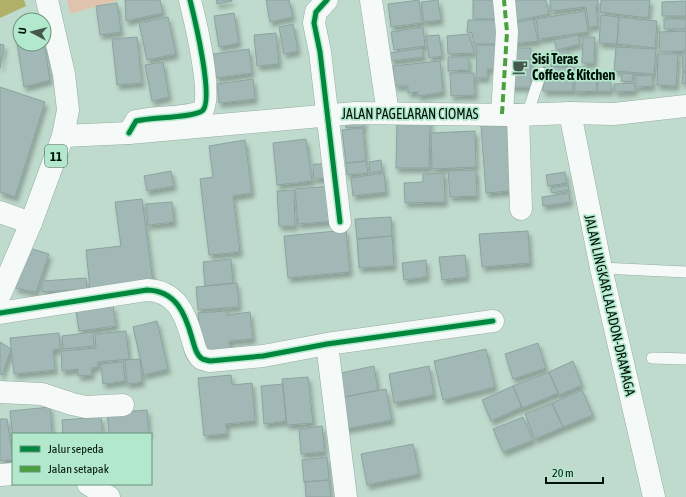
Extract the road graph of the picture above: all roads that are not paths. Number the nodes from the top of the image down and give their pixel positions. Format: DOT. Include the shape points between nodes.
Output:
graph roads {
  1 [pos="190,0"];
  2 [pos="328,0"];
  3 [pos="371,0"];
  4 [pos="504,0"];
  5 [pos="48,5"];
  6 [pos="541,73"];
  7 [pos="686,106"];
  8 [pos="388,113"];
  9 [pos="570,113"];
  10 [pos="328,115"];
  11 [pos="516,115"];
  12 [pos="129,133"];
  13 [pos="63,136"];
  14 [pos="521,209"];
  15 [pos="0,212"];
  16 [pos="340,222"];
  17 [pos="31,223"];
  18 [pos="601,268"];
  19 [pos="686,272"];
  20 [pos="0,295"];
  21 [pos="0,313"];
  22 [pos="493,321"];
  23 [pos="327,344"];
  24 [pos="652,358"];
  25 [pos="686,359"];
  26 [pos="0,392"];
  27 [pos="123,405"];
  28 [pos="12,474"];
  29 [pos="0,475"];
  30 [pos="90,485"];
  31 [pos="109,497"];
  32 [pos="346,497"];
  33 [pos="654,497"];
  1 -- 12 [label="street" via="206,83 205,107 202,111 192,114 136,121"];
  2 -- 10 [label="street" via="316,12 314,23"];
  3 -- 8 [label="street"];
  4 -- 11 [label="street"];
  5 -- 13 [label="street, 11" via="67,90 68,110"];
  6 -- 11 [label="lane"];
  7 -- 9 [label="street, JALAN PAGELARAN CIOMAS" via="614,114"];
  8 -- 10 [label="street, JALAN PAGELARAN CIOMAS"];
  8 -- 11 [label="street, JALAN PAGELARAN CIOMAS"];
  9 -- 11 [label="street, JALAN PAGELARAN CIOMAS"];
  9 -- 18 [label="street, JALAN LINGKAR LALADON-DRAMAGA"];
  10 -- 12 [label="street, JALAN PAGELARAN CIOMAS"];
  10 -- 16 [label="street"];
  11 -- 14 [label="street"];
  12 -- 13 [label="street, JALAN PAGELARAN CIOMAS"];
  13 -- 17 [label="street, 11"];
  15 -- 17 [label="street"];
  17 -- 20 [label="street, 11"];
  18 -- 19 [label="lane"];
  18 -- 33 [label="street, JALAN LINGKAR LALADON-DRAMAGA"];
  21 -- 23 [label="street" via="155,290 168,294 176,302 187,321 196,351 201,358 210,361 263,356"];
  22 -- 23 [label="street"];
  23 -- 32 [label="street"];
  24 -- 25 [label="lane"];
  26 -- 27 [label="street" via="42,394 86,407"];
  28 -- 29 [label="street"];
  30 -- 31 [label="street"];
}
